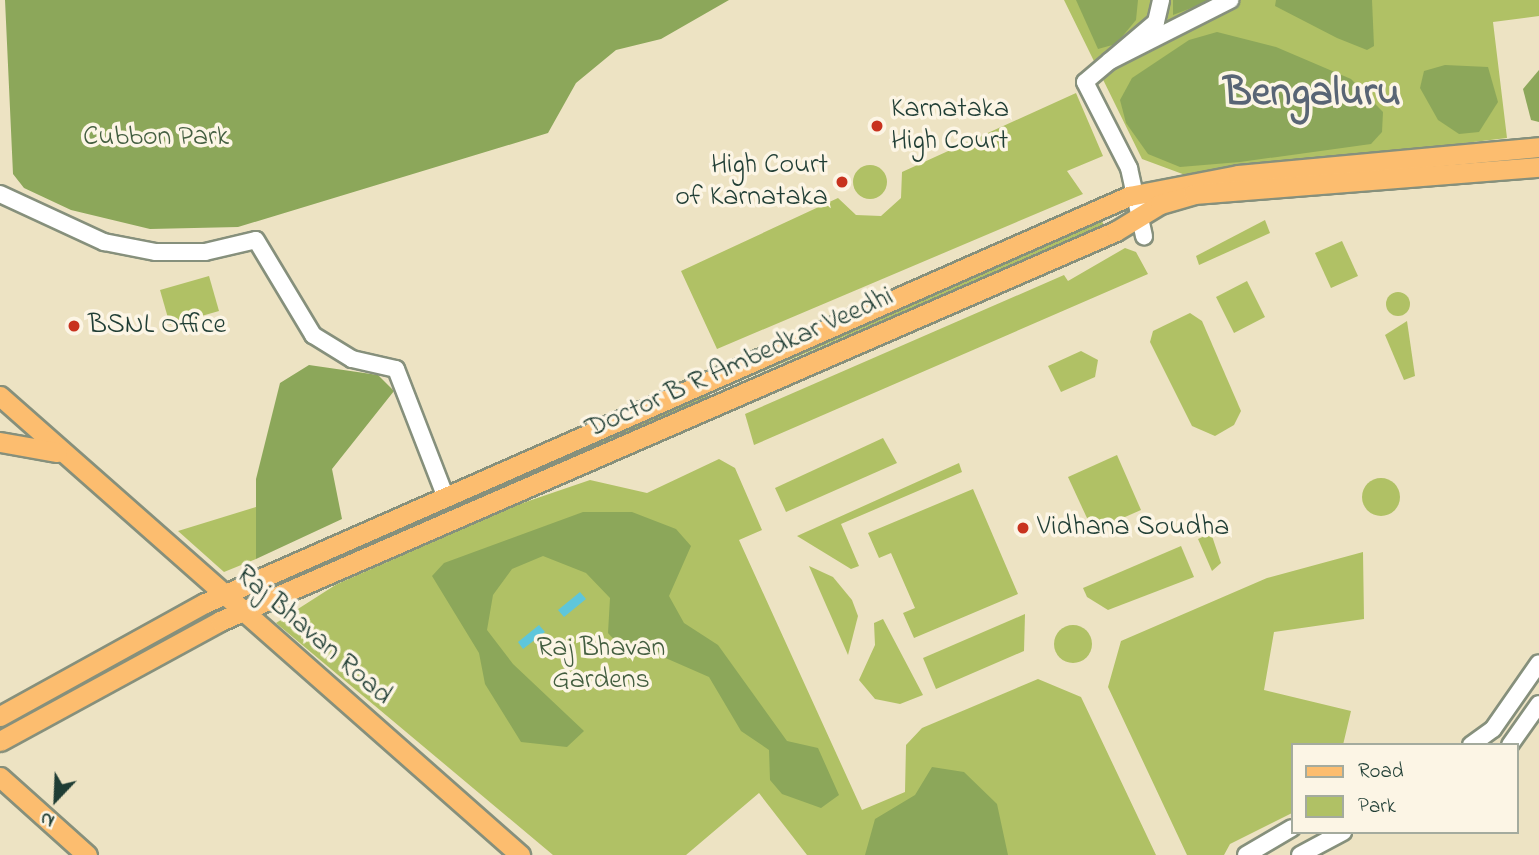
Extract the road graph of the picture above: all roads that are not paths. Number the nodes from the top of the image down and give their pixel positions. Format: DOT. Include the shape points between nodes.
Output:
graph roads {
  1 [pos="1161,0"];
  2 [pos="1230,0"];
  3 [pos="1110,61"];
  4 [pos="1539,147"];
  5 [pos="1539,167"];
  6 [pos="0,194"];
  7 [pos="1134,195"];
  8 [pos="1140,218"];
  9 [pos="0,396"];
  10 [pos="18,412"];
  11 [pos="0,432"];
  12 [pos="0,442"];
  13 [pos="71,458"];
  14 [pos="445,498"];
  15 [pos="469,514"];
  16 [pos="443,525"];
  17 [pos="302,587"];
  18 [pos="222,595"];
  19 [pos="241,612"];
  20 [pos="271,637"];
  21 [pos="1539,663"];
  22 [pos="1539,704"];
  23 [pos="0,716"];
  24 [pos="0,741"];
  25 [pos="1474,743"];
  26 [pos="1511,743"];
  27 [pos="0,777"];
  28 [pos="1290,829"];
  29 [pos="1339,834"];
  30 [pos="87,855"];
  31 [pos="520,855"];
  32 [pos="1246,855"];
  33 [pos="1300,855"];
  1 -- 3 [label="street" via="1156,22"];
  2 -- 3 [label="street"];
  3 -- 7 [label="street" via="1085,82 1087,102"];
  4 -- 7 [label="main road, Doctor B R Ambedkar Veedhi" via="1238,175"];
  5 -- 8 [label="main road, Doctor B R Ambedkar Veedhi" via="1194,194"];
  6 -- 14 [label="street" via="117,245 205,252 256,240 313,335 352,359 396,369"];
  7 -- 8 [label="street"];
  7 -- 14 [label="main road, Doctor B R Ambedkar Veedhi"];
  8 -- 15 [label="main road, Doctor B R Ambedkar Veedhi"];
  9 -- 10 [label="main road, Raj Bhavan Road"];
  10 -- 11 [label="main road"];
  10 -- 13 [label="main road, Raj Bhavan Road"];
  12 -- 13 [label="main road" via="36,445"];
  13 -- 18 [label="main road, Raj Bhavan Road"];
  14 -- 15 [label="main road"];
  14 -- 16 [label="main road"];
  14 -- 18 [label="main road, Doctor B R Ambedkar Veedhi"];
  15 -- 16 [label="main road, Doctor B R Ambedkar Veedhi"];
  16 -- 17 [label="main road, Doctor B R Ambedkar Veedhi"];
  17 -- 19 [label="main road, Doctor B R Ambedkar Veedhi"];
  17 -- 20 [label="main road" via="270,614"];
  18 -- 19 [label="main road, Raj Bhavan Road"];
  18 -- 23 [label="main road, Doctor B R Ambedkar Veedhi"];
  19 -- 20 [label="main road, Raj Bhavan Road"];
  19 -- 24 [label="main road, Doctor B R Ambedkar Veedhi"];
  20 -- 31 [label="main road, Raj Bhavan Road"];
  21 -- 25 [label="street" via="1493,729"];
  22 -- 26 [label="street"];
  27 -- 30 [label="main road"];
  28 -- 32 [label="street"];
  29 -- 33 [label="street"];
}
